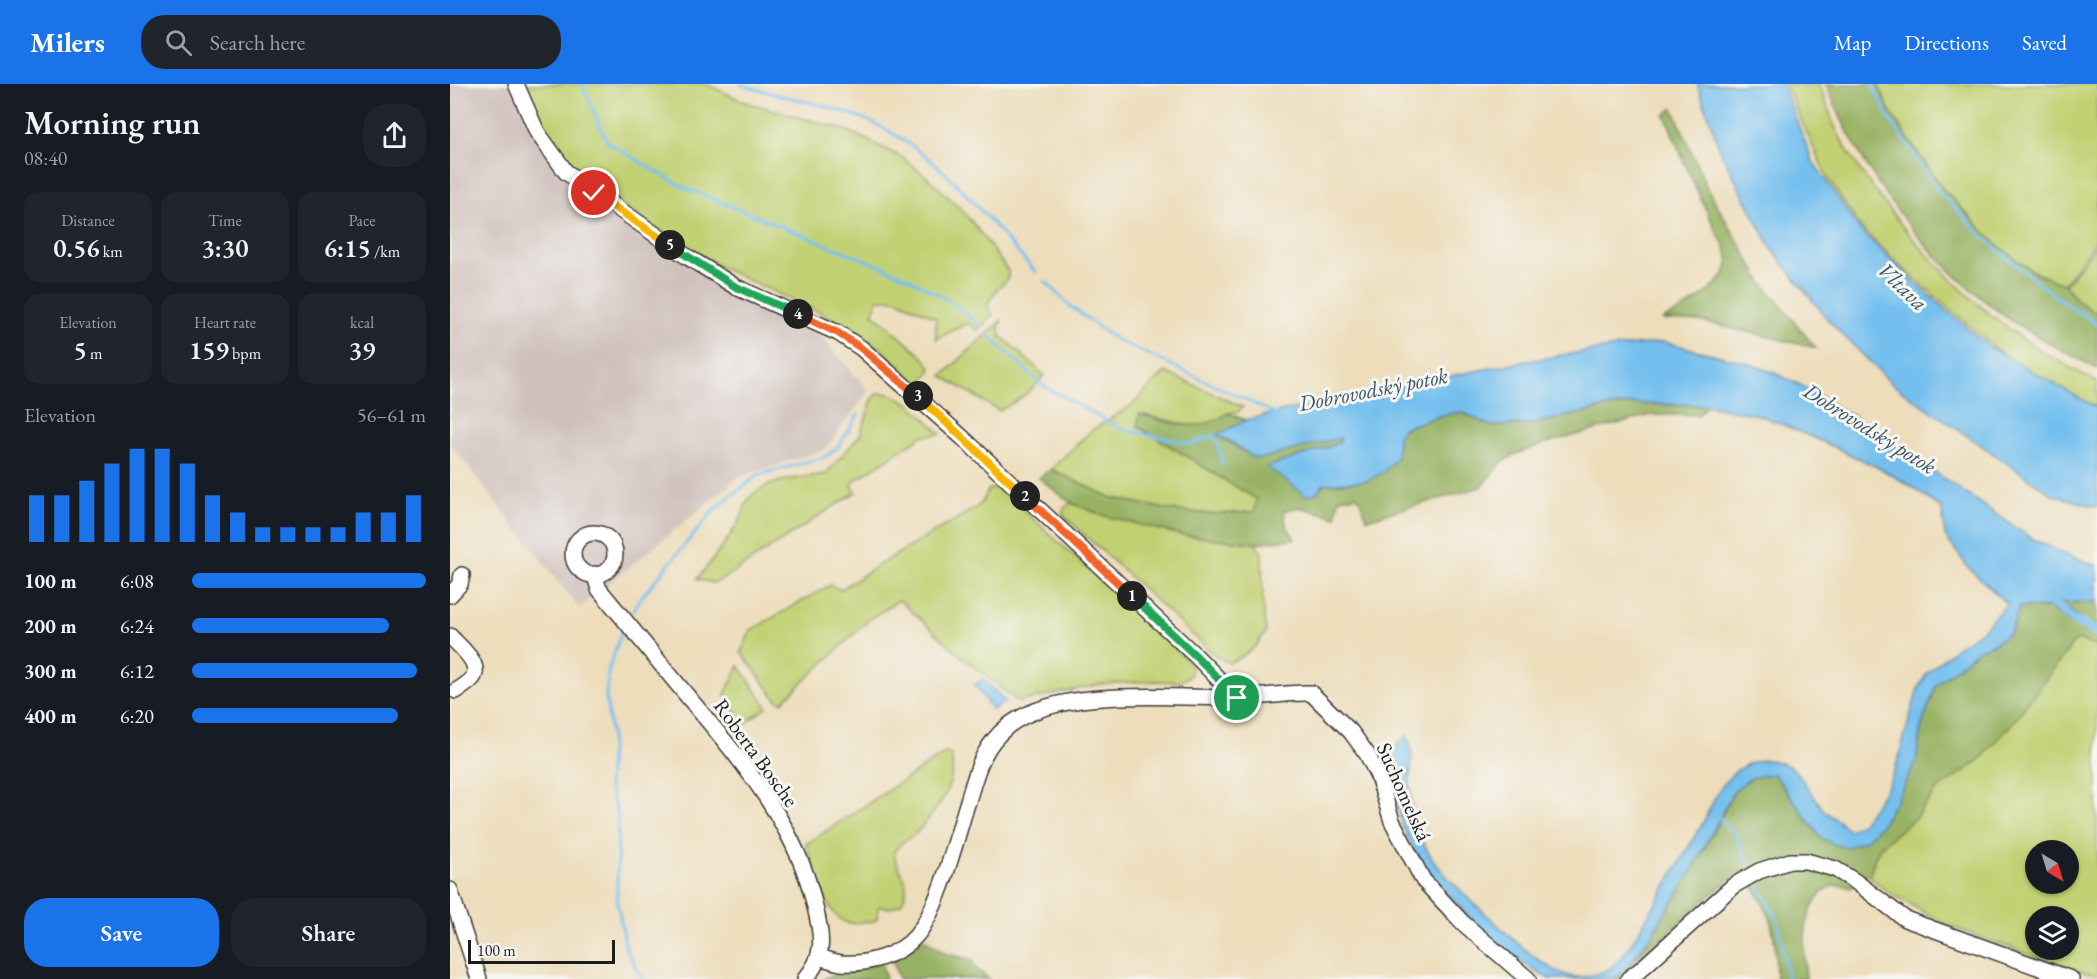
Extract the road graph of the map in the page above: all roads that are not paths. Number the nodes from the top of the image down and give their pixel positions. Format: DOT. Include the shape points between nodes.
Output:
graph roads {
  1 [pos="516,84"];
  2 [pos="594,574"];
  3 [pos="462,575"];
  4 [pos="450,595"];
  5 [pos="450,636"];
  6 [pos="456,691"];
  7 [pos="1237,698"];
  8 [pos="450,890"];
  9 [pos="819,957"];
  10 [pos="479,979"];
  11 [pos="805,979"];
  12 [pos="1528,979"];
  13 [pos="1628,979"];
  14 [pos="2071,979"];
  1 -- 7 [label="street" via="537,132 566,172 726,281 838,333 861,348 963,438"];
  2 -- 9 [label="street, Roberta Bosche" via="599,588 737,757 780,820 799,856 813,896 821,934"];
  3 -- 4 [label="street"];
  5 -- 6 [label="street" via="474,664 476,672"];
  7 -- 9 [label="street, Suchomelská" via="1129,696 1064,703 1034,711 1008,726 987,746 944,876 915,938 891,954 871,960 841,963"];
  7 -- 12 [label="street, Suchomelská" via="1311,693 1332,712 1367,754 1392,821 1423,880 1463,922"];
  8 -- 10 [label="street"];
  9 -- 11 [label="street"];
  13 -- 14 [label="street" via="1733,886 1759,871 1790,861 1835,869 1905,919"];
}
